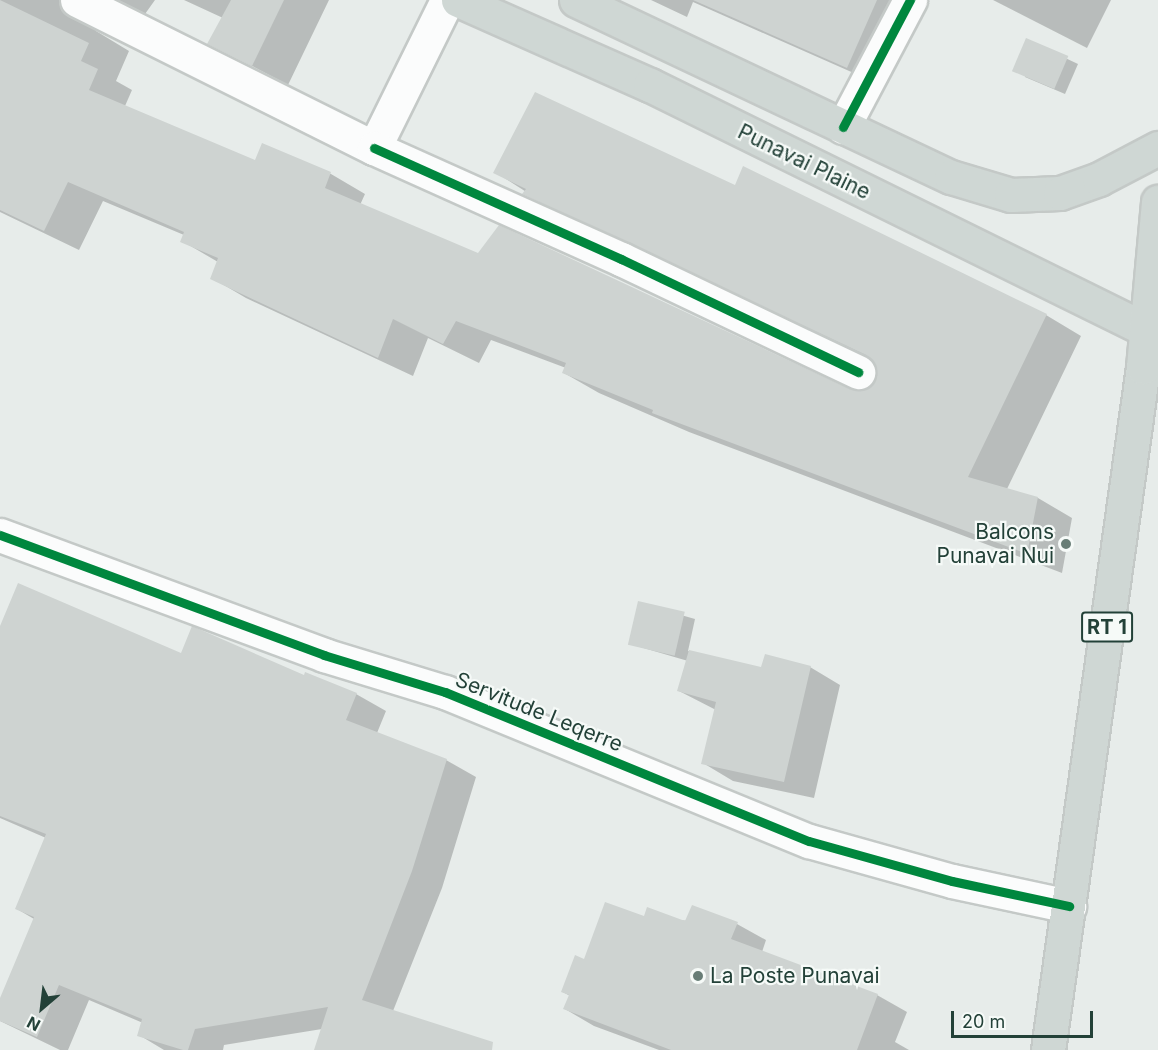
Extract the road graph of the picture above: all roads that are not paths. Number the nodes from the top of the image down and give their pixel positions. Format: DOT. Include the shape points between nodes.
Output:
graph roads {
  1 [pos="77,0"];
  2 [pos="447,0"];
  3 [pos="458,0"];
  4 [pos="576,0"];
  5 [pos="910,0"];
  6 [pos="843,127"];
  7 [pos="374,148"];
  8 [pos="1158,148"];
  9 [pos="1158,202"];
  10 [pos="1147,330"];
  11 [pos="858,372"];
  12 [pos="0,535"];
  13 [pos="1068,906"];
  14 [pos="1048,1050"];
  1 -- 7 [label="street"];
  2 -- 7 [label="street"];
  3 -- 10 [label="main road, Punavai Plaine" via="650,85"];
  4 -- 6 [label="main road"];
  5 -- 6 [label="street"];
  6 -- 8 [label="main road" via="951,177 1011,195 1060,193 1100,179"];
  7 -- 11 [label="street" via="621,259"];
  9 -- 10 [label="main road, RT 1"];
  10 -- 13 [label="main road, RT 1"];
  12 -- 13 [label="street, Servitude Leqerre" via="324,655 445,692 809,842 952,881"];
  13 -- 14 [label="main road, RT 1"];
}
